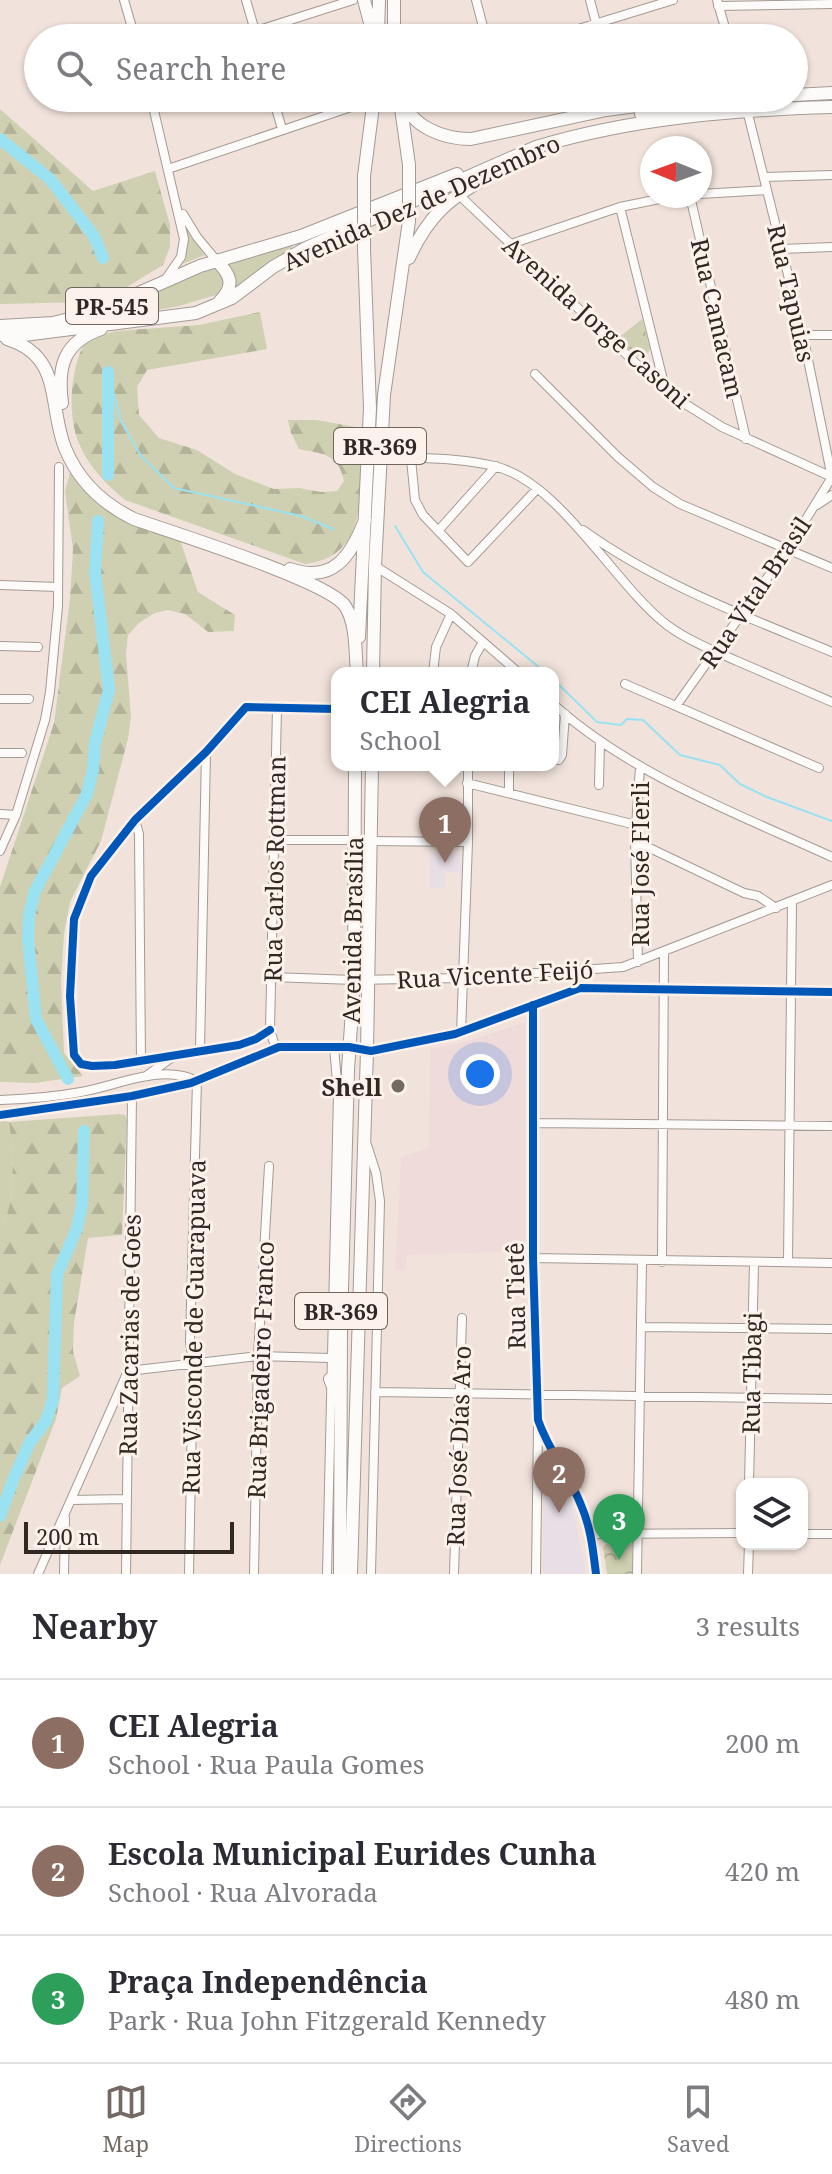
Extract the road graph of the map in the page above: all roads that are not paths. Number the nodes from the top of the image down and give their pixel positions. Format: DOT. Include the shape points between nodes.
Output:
graph roads {
  1 [pos="124,0"];
  2 [pos="246,0"];
  3 [pos="353,0"];
  4 [pos="364,0"];
  5 [pos="379,0"];
  6 [pos="394,0"];
  7 [pos="476,0"];
  8 [pos="590,0"];
  9 [pos="673,0"];
  10 [pos="718,3"];
  11 [pos="832,4"];
  12 [pos="596,23"];
  13 [pos="131,24"];
  14 [pos="253,24"];
  15 [pos="286,24"];
  16 [pos="372,24"];
  17 [pos="377,24"];
  18 [pos="394,24"];
  19 [pos="482,24"];
  20 [pos="593,24"];
  21 [pos="724,24"];
  22 [pos="832,93"];
  23 [pos="808,94"];
  24 [pos="808,107"];
  25 [pos="832,107"];
  26 [pos="154,112"];
  27 [pos="277,112"];
  28 [pos="335,112"];
  29 [pos="372,112"];
  30 [pos="403,112"];
  31 [pos="409,112"];
  32 [pos="597,112"];
  33 [pos="675,112"];
  34 [pos="705,112"];
  35 [pos="738,112"];
  36 [pos="747,112"];
  37 [pos="282,129"];
  38 [pos="168,169"];
  39 [pos="832,175"];
  40 [pos="764,177"];
  41 [pos="767,190"];
  42 [pos="712,193"];
  43 [pos="458,194"];
  44 [pos="640,203"];
  45 [pos="178,206"];
  46 [pos="620,207"];
  47 [pos="693,208"];
  48 [pos="511,244"];
  49 [pos="832,247"];
  50 [pos="782,249"];
  51 [pos="216,260"];
  52 [pos="401,280"];
  53 [pos="161,284"];
  54 [pos="211,308"];
  55 [pos="123,322"];
  56 [pos="0,326"];
  57 [pos="803,335"];
  58 [pos="832,335"];
  59 [pos="0,336"];
  60 [pos="535,374"];
  61 [pos="666,392"];
  62 [pos="739,408"];
  63 [pos="722,427"];
  64 [pos="746,439"];
  65 [pos="827,442"];
  66 [pos="379,456"];
  67 [pos="411,459"];
  68 [pos="496,466"];
  69 [pos="59,467"];
  70 [pos="812,469"];
  71 [pos="832,477"];
  72 [pos="537,489"];
  73 [pos="829,491"];
  74 [pos="365,520"];
  75 [pos="573,522"];
  76 [pos="438,531"];
  77 [pos="787,550"];
  78 [pos="375,566"];
  79 [pos="832,568"];
  80 [pos="0,585"];
  81 [pos="58,587"];
  82 [pos="743,613"];
  83 [pos="451,614"];
  84 [pos="483,642"];
  85 [pos="0,646"];
  86 [pos="38,647"];
  87 [pos="715,651"];
  88 [pos="832,652"];
  89 [pos="356,667"];
  90 [pos="357,667"];
  91 [pos="373,667"];
  92 [pos="434,667"];
  93 [pos="472,667"];
  94 [pos="509,667"];
  95 [pos="625,684"];
  96 [pos="0,699"];
  97 [pos="29,699"];
  98 [pos="832,702"];
  99 [pos="676,706"];
  100 [pos="277,708"];
  101 [pos="331,709"];
  102 [pos="559,709"];
  103 [pos="565,714"];
  104 [pos="600,741"];
  105 [pos="206,752"];
  106 [pos="0,753"];
  107 [pos="22,753"];
  108 [pos="559,757"];
  109 [pos="640,767"];
  110 [pos="819,768"];
  111 [pos="355,771"];
  112 [pos="372,771"];
  113 [pos="468,771"];
  114 [pos="509,771"];
  115 [pos="467,783"];
  116 [pos="599,785"];
  117 [pos="509,793"];
  118 [pos="0,814"];
  119 [pos="16,815"];
  120 [pos="135,820"];
  121 [pos="636,825"];
  122 [pos="275,840"];
  123 [pos="354,840"];
  124 [pos="370,841"];
  125 [pos="635,841"];
  126 [pos="468,842"];
  127 [pos="0,851"];
  128 [pos="832,857"];
  129 [pos="832,885"];
  130 [pos="744,893"];
  131 [pos="792,901"];
  132 [pos="776,908"];
  133 [pos="760,914"];
  134 [pos="664,952"];
  135 [pos="638,962"];
  136 [pos="623,967"];
  137 [pos="575,971"];
  138 [pos="271,977"];
  139 [pos="463,978"];
  140 [pos="354,980"];
  141 [pos="368,980"];
  142 [pos="580,988"];
  143 [pos="625,988"];
  144 [pos="664,989"];
  145 [pos="790,991"];
  146 [pos="832,992"];
  147 [pos="533,1005"];
  148 [pos="270,1030"];
  149 [pos="461,1033"];
  150 [pos="279,1047"];
  151 [pos="334,1047"];
  152 [pos="349,1047"];
  153 [pos="200,1050"];
  154 [pos="367,1050"];
  155 [pos="178,1053"];
  156 [pos="141,1061"];
  157 [pos="348,1070"];
  158 [pos="145,1077"];
  159 [pos="197,1081"];
  160 [pos="338,1094"];
  161 [pos="132,1096"];
  162 [pos="0,1100"];
  163 [pos="0,1115"];
  164 [pos="535,1123"];
  165 [pos="663,1125"];
  166 [pos="790,1126"];
  167 [pos="832,1126"];
  168 [pos="363,1133"];
  169 [pos="269,1166"];
  170 [pos="533,1258"];
  171 [pos="642,1262"];
  172 [pos="662,1262"];
  173 [pos="788,1262"];
  174 [pos="754,1263"];
  175 [pos="832,1263"];
  176 [pos="462,1318"];
  177 [pos="642,1327"];
  178 [pos="752,1329"];
  179 [pos="832,1329"];
  180 [pos="258,1356"];
  181 [pos="330,1358"];
  182 [pos="193,1362"];
  183 [pos="128,1371"];
  184 [pos="330,1379"];
  185 [pos="375,1392"];
  186 [pos="460,1395"];
  187 [pos="538,1396"];
  188 [pos="640,1397"];
  189 [pos="750,1399"];
  190 [pos="832,1399"];
  191 [pos="342,1412"];
  192 [pos="542,1444"];
  193 [pos="546,1458"];
  194 [pos="749,1478"];
  195 [pos="127,1499"];
  196 [pos="71,1500"];
  197 [pos="66,1513"];
  198 [pos="638,1533"];
  199 [pos="736,1533"];
  200 [pos="591,1534"];
  201 [pos="808,1534"];
  202 [pos="832,1534"];
  203 [pos="49,1548"];
  204 [pos="749,1550"];
  205 [pos="65,1552"];
  206 [pos="38,1574"];
  207 [pos="64,1574"];
  208 [pos="126,1574"];
  209 [pos="189,1574"];
  210 [pos="254,1574"];
  211 [pos="327,1574"];
  212 [pos="340,1574"];
  213 [pos="351,1574"];
  214 [pos="371,1574"];
  215 [pos="454,1574"];
  216 [pos="536,1574"];
  217 [pos="596,1574"];
  218 [pos="637,1574"];
  219 [pos="748,1574"];
  1 -- 13 [label="street"];
  2 -- 14 [label="street"];
  3 -- 15 [label="street"];
  4 -- 16 [label="highway"];
  5 -- 17 [label="highway"];
  6 -- 18 [label="highway"];
  7 -- 19 [label="street"];
  8 -- 12 [label="street"];
  9 -- 12 [label="street"];
  10 -- 11 [label="street"];
  10 -- 21 [label="street"];
  12 -- 20 [label="street"];
  22 -- 23 [label="highway"];
  24 -- 25 [label="highway, Avenida Dez de Dezembro"];
  26 -- 38 [label="street"];
  27 -- 37 [label="street"];
  28 -- 37 [label="street"];
  29 -- 74 [label="highway, BR-369, bridge" via="364,176 371,376"];
  30 -- 52 [label="highway, BR-369, bridge" via="409,221"];
  31 -- 32 [label="highway" via="454,139 471,139"];
  33 -- 51 [label="highway, Avenida Dez de Dezembro" via="629,116 534,139 301,236"];
  34 -- 54 [label="highway, Avenida Dez de Dezembro" via="632,123 536,147 306,248"];
  35 -- 43 [label="highway" via="559,146"];
  36 -- 40 [label="street, Rua Tapuias"];
  37 -- 38 [label="street"];
  38 -- 45 [label="street"];
  39 -- 40 [label="street"];
  40 -- 41 [label="street, Rua Tapuias"];
  41 -- 42 [label="street"];
  41 -- 50 [label="street, Rua Tapuias"];
  43 -- 48 [label="street, Avenida Jorge Casoni"];
  43 -- 52 [label="highway" via="432,217"];
  44 -- 46 [label="street"];
  45 -- 51 [label="street"];
  45 -- 53 [label="street" via="182,252"];
  46 -- 48 [label="street"];
  46 -- 61 [label="street"];
  47 -- 62 [label="street, Rua Camacam"];
  48 -- 61 [label="street, Avenida Jorge Casoni"];
  49 -- 50 [label="street"];
  50 -- 57 [label="street, Rua Tapuias"];
  51 -- 53 [label="highway, PR-545"];
  51 -- 54 [label="highway" via="229,274 230,287"];
  52 -- 66 [label="highway, BR-369"];
  53 -- 56 [label="highway, PR-545" via="96,312 53,323"];
  54 -- 55 [label="highway, PR-545"];
  55 -- 59 [label="highway, PR-545"];
  55 -- 74 [label="highway" via="75,342 62,371 63,408 74,450 107,493 136,514 313,573 344,560"];
  57 -- 58 [label="street"];
  57 -- 65 [label="street, Rua Tapuias"];
  59 -- 89 [label="highway" via="26,347 45,365 65,447 82,478 103,500 134,519 335,596 350,617"];
  60 -- 77 [label="street" via="653,487"];
  61 -- 63 [label="street, Avenida Jorge Casoni"];
  62 -- 63 [label="street"];
  62 -- 64 [label="street, Rua Camacam"];
  63 -- 64 [label="street, Avenida Jorge Casoni"];
  64 -- 70 [label="street, Avenida Jorge Casoni"];
  65 -- 70 [label="street" via="822,461"];
  65 -- 71 [label="street, Rua Tapuias"];
  66 -- 67 [label="street"];
  66 -- 78 [label="highway, BR-369"];
  67 -- 68 [label="street"];
  67 -- 76 [label="street" via="415,500"];
  68 -- 72 [label="street"];
  68 -- 76 [label="street"];
  69 -- 81 [label="street"];
  70 -- 71 [label="street, Avenida Jorge Casoni"];
  70 -- 73 [label="street"];
  71 -- 73 [label="street, Rua Vital Brasil"];
  72 -- 75 [label="street"];
  72 -- 76 [label="street" via="468,562"];
  73 -- 77 [label="street, Rua Vital Brasil"];
  74 -- 90 [label="highway, BR-369"];
  75 -- 82 [label="street" via="630,562"];
  75 -- 87 [label="street" via="648,609"];
  77 -- 79 [label="street"];
  77 -- 82 [label="street, Rua Vital Brasil"];
  78 -- 83 [label="street"];
  78 -- 91 [label="highway, BR-369"];
  80 -- 81 [label="street"];
  81 -- 119 [label="street" via="45,720"];
  82 -- 87 [label="street, Rua Vital Brasil"];
  82 -- 88 [label="street"];
  83 -- 84 [label="street"];
  83 -- 92 [label="street" via="436,647"];
  84 -- 93 [label="street"];
  84 -- 94 [label="street"];
  85 -- 86 [label="street"];
  87 -- 98 [label="street"];
  87 -- 99 [label="street, Rua Vital Brasil"];
  95 -- 99 [label="street"];
  96 -- 97 [label="street"];
  99 -- 110 [label="street"];
  100 -- 101 [label="street"];
  100 -- 105 [label="street" via="246,707"];
  100 -- 122 [label="street, Rua Carlos Rottman"];
  102 -- 103 [label="street"];
  103 -- 104 [label="street"];
  103 -- 108 [label="street"];
  104 -- 109 [label="street"];
  104 -- 116 [label="street"];
  105 -- 120 [label="street"];
  105 -- 153 [label="street"];
  106 -- 107 [label="street"];
  109 -- 121 [label="street, Rua José FIerli"];
  109 -- 128 [label="street"];
  111 -- 123 [label="highway, Avenida Brasília / BR-369"];
  112 -- 124 [label="highway, Avenida Brasília / BR-369"];
  113 -- 115 [label="street"];
  114 -- 117 [label="street"];
  115 -- 117 [label="street"];
  115 -- 126 [label="street"];
  117 -- 121 [label="street"];
  118 -- 119 [label="street"];
  119 -- 127 [label="street"];
  120 -- 156 [label="street"];
  120 -- 156 [label="street" via="91,876 74,919 70,996 74,1055 81,1064"];
  121 -- 125 [label="street, Rua José FIerli"];
  122 -- 123 [label="street"];
  122 -- 138 [label="street, Rua Carlos Rottman"];
  123 -- 140 [label="highway, Avenida Brasília / BR-369"];
  124 -- 126 [label="street"];
  124 -- 141 [label="highway, Avenida Brasília / BR-369"];
  125 -- 130 [label="street"];
  125 -- 135 [label="street, Rua José FIerli"];
  126 -- 139 [label="street"];
  129 -- 131 [label="street, Rua Vicente Feijó"];
  130 -- 132 [label="street"];
  130 -- 133 [label="street"];
  131 -- 132 [label="street, Rua Vicente Feijó"];
  131 -- 145 [label="street"];
  132 -- 133 [label="street, Rua Vicente Feijó"];
  133 -- 134 [label="street, Rua Vicente Feijó"];
  134 -- 135 [label="street, Rua Vicente Feijó"];
  134 -- 144 [label="street"];
  135 -- 136 [label="street, Rua Vicente Feijó"];
  136 -- 137 [label="street, Rua Vicente Feijó"];
  136 -- 143 [label="street"];
  137 -- 139 [label="street, Rua Vicente Feijó"];
  137 -- 142 [label="street"];
  138 -- 140 [label="street, Rua Vicente Feijó"];
  138 -- 148 [label="street, Rua Carlos Rottman"];
  139 -- 141 [label="street, Rua Vicente Feijó"];
  139 -- 149 [label="street"];
  140 -- 141 [label="street, Rua Vicente Feijó"];
  140 -- 152 [label="highway, Avenida Brasília / BR-369"];
  141 -- 154 [label="highway, Avenida Brasília / BR-369"];
  142 -- 143 [label="street"];
  142 -- 147 [label="street"];
  143 -- 144 [label="street"];
  144 -- 145 [label="street"];
  144 -- 165 [label="street"];
  145 -- 146 [label="street"];
  145 -- 166 [label="street"];
  147 -- 149 [label="street"];
  147 -- 164 [label="street, Rua Tietê"];
  148 -- 150 [label="street, Rua Carlos Rottman"];
  148 -- 153 [label="street" via="239,1045"];
  149 -- 154 [label="street"];
  150 -- 151 [label="street"];
  150 -- 159 [label="street"];
  151 -- 152 [label="street"];
  151 -- 160 [label="street"];
  152 -- 154 [label="street"];
  152 -- 157 [label="highway, Avenida Brasília / BR-369"];
  153 -- 155 [label="street"];
  154 -- 168 [label="highway, Avenida Brasília / BR-369"];
  155 -- 156 [label="street"];
  155 -- 158 [label="street"];
  157 -- 160 [label="highway"];
  157 -- 191 [label="highway, Avenida Brasília / BR-369"];
  158 -- 159 [label="street" via="176,1074"];
  158 -- 162 [label="street" via="92,1090"];
  159 -- 161 [label="street"];
  159 -- 182 [label="street, Rua Visconde de Guarapuava"];
  160 -- 181 [label="street"];
  161 -- 163 [label="street"];
  161 -- 183 [label="street, Rua Zacarias de Goes"];
  164 -- 165 [label="street"];
  164 -- 170 [label="street, Rua Tietê"];
  165 -- 166 [label="street"];
  165 -- 172 [label="street"];
  166 -- 167 [label="street"];
  166 -- 173 [label="street"];
  168 -- 185 [label="street" via="380,1201"];
  168 -- 213 [label="highway, Avenida Brasília / BR-369"];
  169 -- 180 [label="street, Rua Brigadeiro Franco"];
  170 -- 171 [label="street"];
  170 -- 187 [label="street, Rua Tietê"];
  171 -- 172 [label="street"];
  171 -- 177 [label="street"];
  172 -- 174 [label="street"];
  173 -- 174 [label="street"];
  173 -- 175 [label="street"];
  174 -- 178 [label="street, Rua Tibagi"];
  176 -- 186 [label="street, Rua José Días Aro"];
  177 -- 178 [label="street"];
  177 -- 188 [label="street"];
  178 -- 179 [label="street"];
  178 -- 189 [label="street, Rua Tibagi"];
  180 -- 181 [label="street"];
  180 -- 182 [label="street"];
  180 -- 210 [label="street, Rua Brigadeiro Franco"];
  181 -- 184 [label="street"];
  182 -- 183 [label="street"];
  182 -- 209 [label="street, Rua Visconde de Guarapuava"];
  183 -- 195 [label="street, Rua Zacarias de Goes"];
  183 -- 196 [label="street"];
  184 -- 191 [label="highway"];
  184 -- 211 [label="street"];
  185 -- 186 [label="street"];
  185 -- 214 [label="street"];
  186 -- 187 [label="street"];
  186 -- 215 [label="street, Rua José Días Aro"];
  187 -- 188 [label="street"];
  187 -- 192 [label="street, Rua Tietê"];
  188 -- 189 [label="street"];
  188 -- 198 [label="street"];
  189 -- 190 [label="street"];
  189 -- 194 [label="street, Rua Tibagi"];
  191 -- 212 [label="highway, Avenida Brasília / BR-369"];
  192 -- 193 [label="street, Rua Tietê"];
  192 -- 193 [label="street"];
  193 -- 200 [label="street, Rua Tietê" via="577,1496"];
  193 -- 216 [label="street" via="538,1469"];
  195 -- 196 [label="street"];
  195 -- 208 [label="street, Rua Zacarias de Goes"];
  196 -- 197 [label="street"];
  197 -- 203 [label="street"];
  197 -- 205 [label="street"];
  198 -- 199 [label="street"];
  198 -- 200 [label="street"];
  198 -- 218 [label="street"];
  200 -- 217 [label="street, Rua Tietê"];
  201 -- 202 [label="street"];
  203 -- 205 [label="street"];
  203 -- 206 [label="street"];
  204 -- 219 [label="street"];
  205 -- 207 [label="street"];
}
